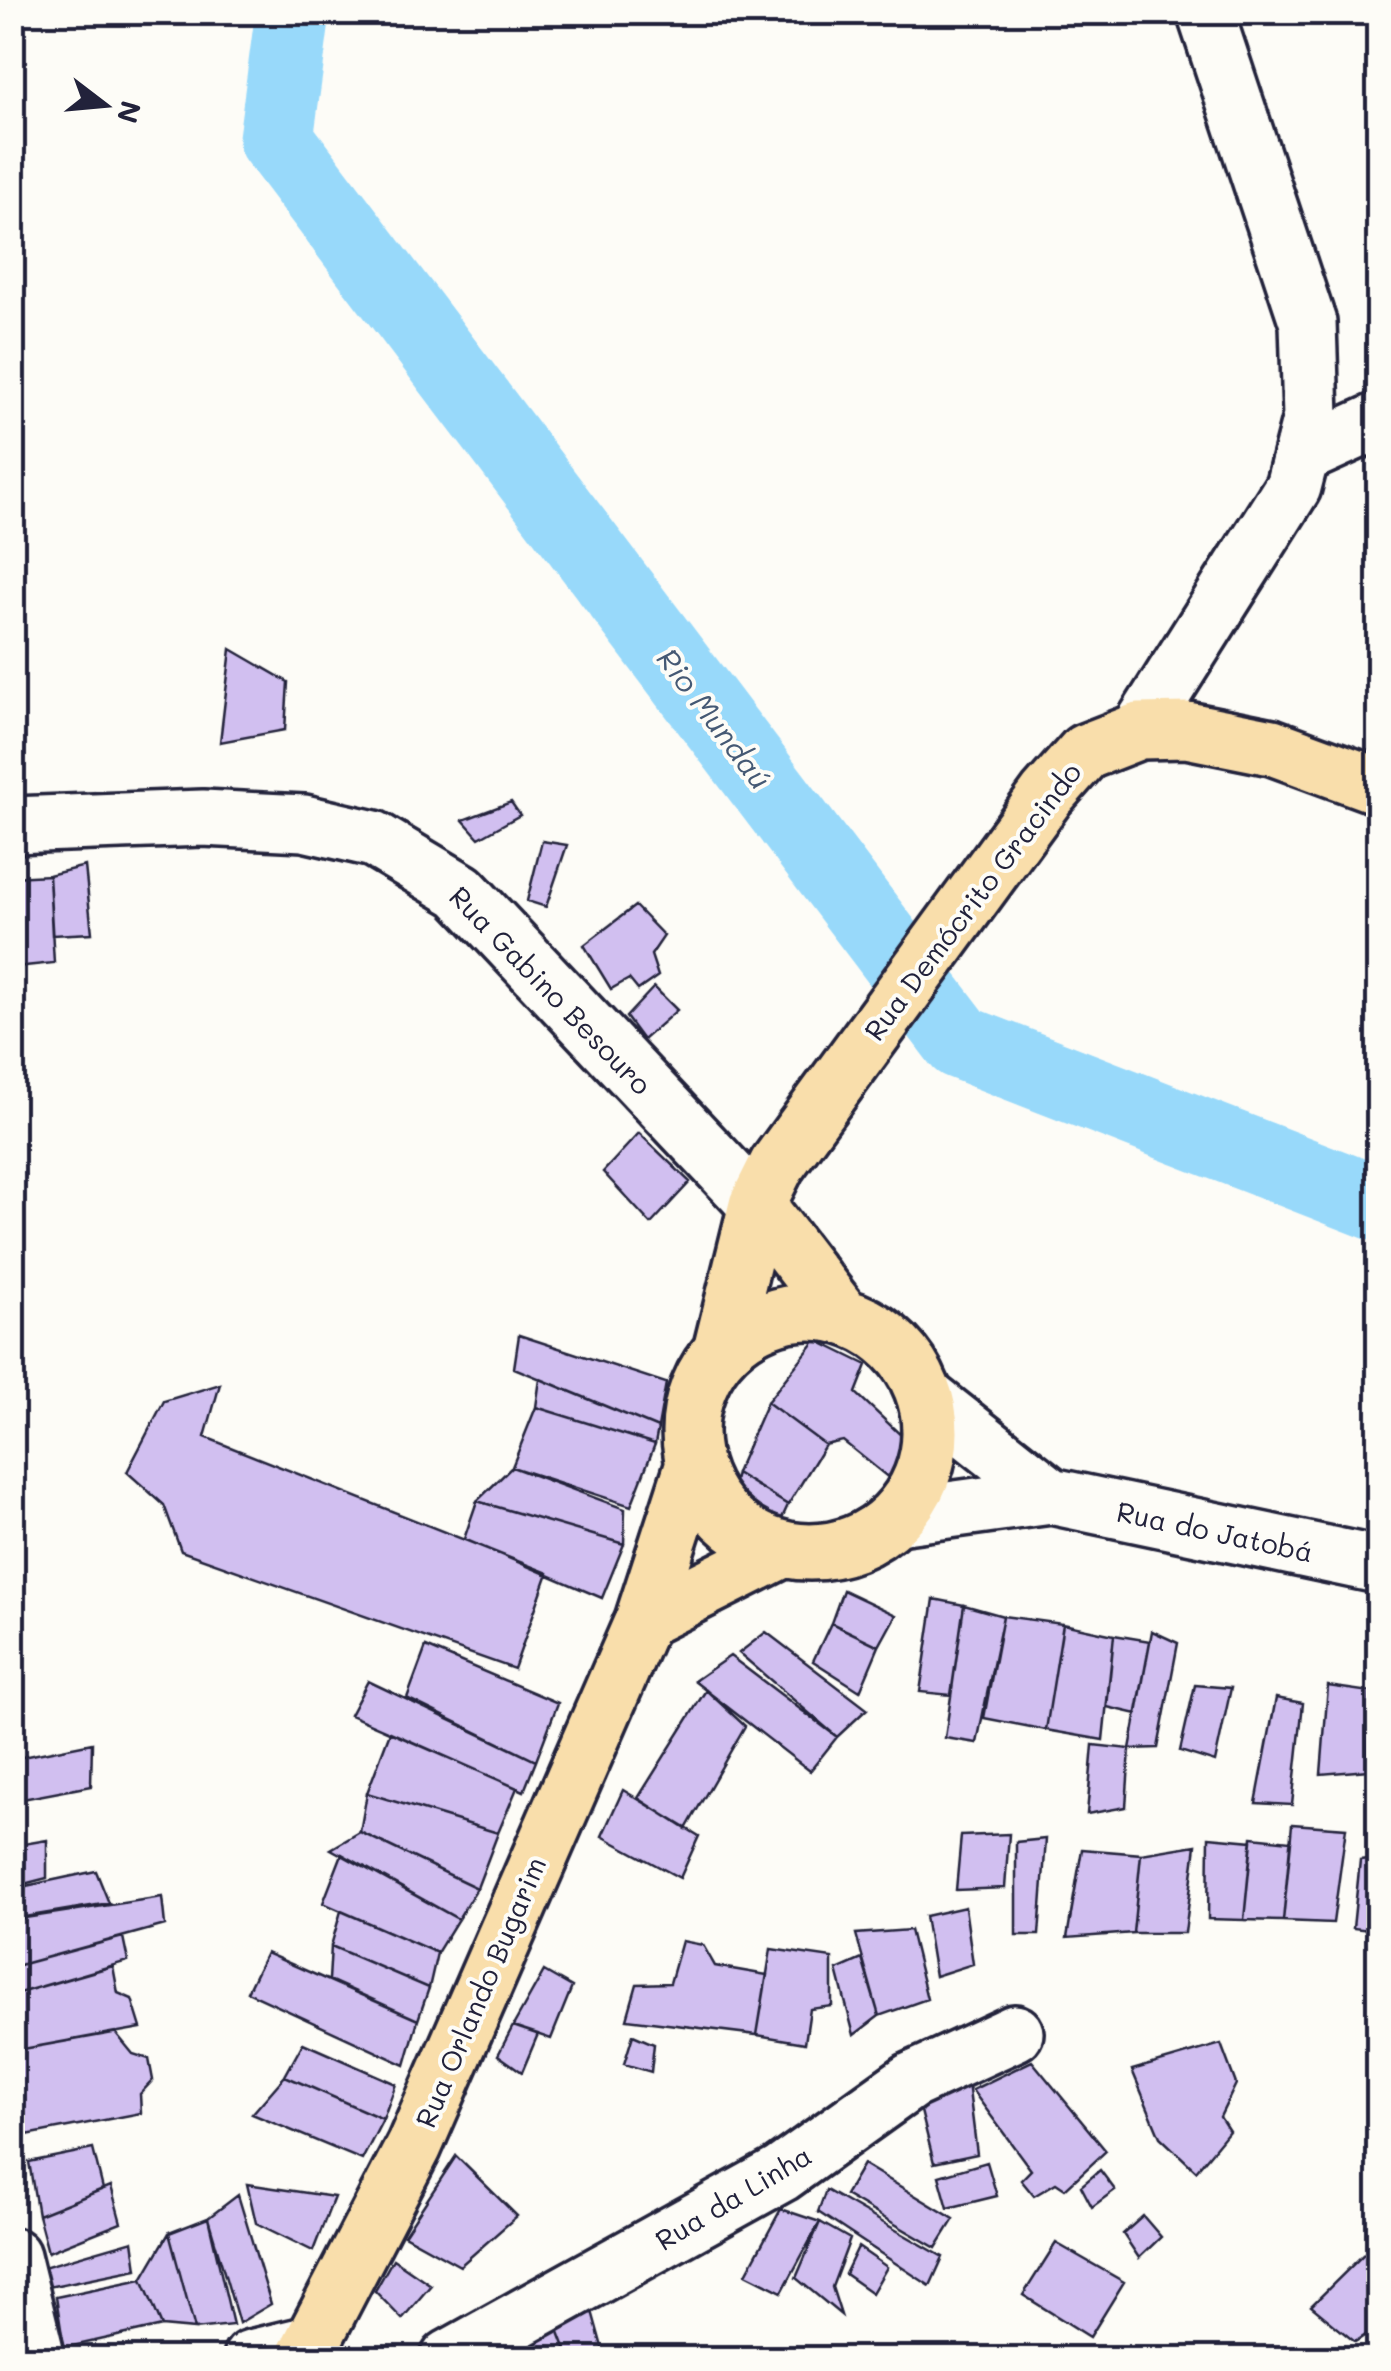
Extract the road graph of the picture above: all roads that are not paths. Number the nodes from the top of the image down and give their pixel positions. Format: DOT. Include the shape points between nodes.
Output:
graph roads {
  1 [pos="1205,12"];
  2 [pos="1378,421"];
  3 [pos="1301,456"];
  4 [pos="1138,731"];
  5 [pos="1378,786"];
  6 [pos="12,826"];
  7 [pos="767,1185"];
  8 [pos="840,1312"];
  9 [pos="722,1347"];
  10 [pos="927,1398"];
  11 [pos="692,1466"];
  12 [pos="1050,1496"];
  13 [pos="898,1517"];
  14 [pos="780,1551"];
  15 [pos="1378,1565"];
  16 [pos="643,1620"];
  17 [pos="1015,2033"];
  18 [pos="12,2256"];
  19 [pos="309,2351"];
  20 [pos="37,2358"];
  21 [pos="251,2358"];
  22 [pos="448,2358"];
  1 -- 3 [label="street" via="1308,323 1312,417"];
  2 -- 3 [label="street"];
  3 -- 4 [label="street" via="1293,487"];
  4 -- 5 [label="main road, Rua Demócrito Gracindo" via="1187,730 1272,747"];
  4 -- 7 [label="main road, Rua Demócrito Gracindo" via="1085,752 1046,795"];
  6 -- 7 [label="street, Rua Gabino Besouro" via="203,818 304,823 374,839 461,891"];
  7 -- 8 [label="main road"];
  7 -- 9 [label="main road, Rua Demócrito Gracindo"];
  8 -- 9 [label="main road" via="776,1314"];
  8 -- 10 [label="main road" via="894,1343"];
  9 -- 11 [label="main road" via="692,1403"];
  10 -- 12 [label="street, Rua do Jatobá"];
  10 -- 13 [label="main road" via="928,1461"];
  11 -- 14 [label="main road" via="725,1520"];
  11 -- 16 [label="main road, Rua Orlando Bugarim"];
  12 -- 13 [label="street, Rua do Jatobá"];
  12 -- 15 [label="street, Rua do Jatobá"];
  13 -- 14 [label="main road" via="844,1550"];
  14 -- 16 [label="main road"];
  16 -- 19 [label="main road, Rua Orlando Bugarim" via="414,2146"];
  17 -- 22 [label="street, Rua da Linha" via="912,2081 781,2174"];
  18 -- 20 [label="street"];
  19 -- 21 [label="street"];
}
